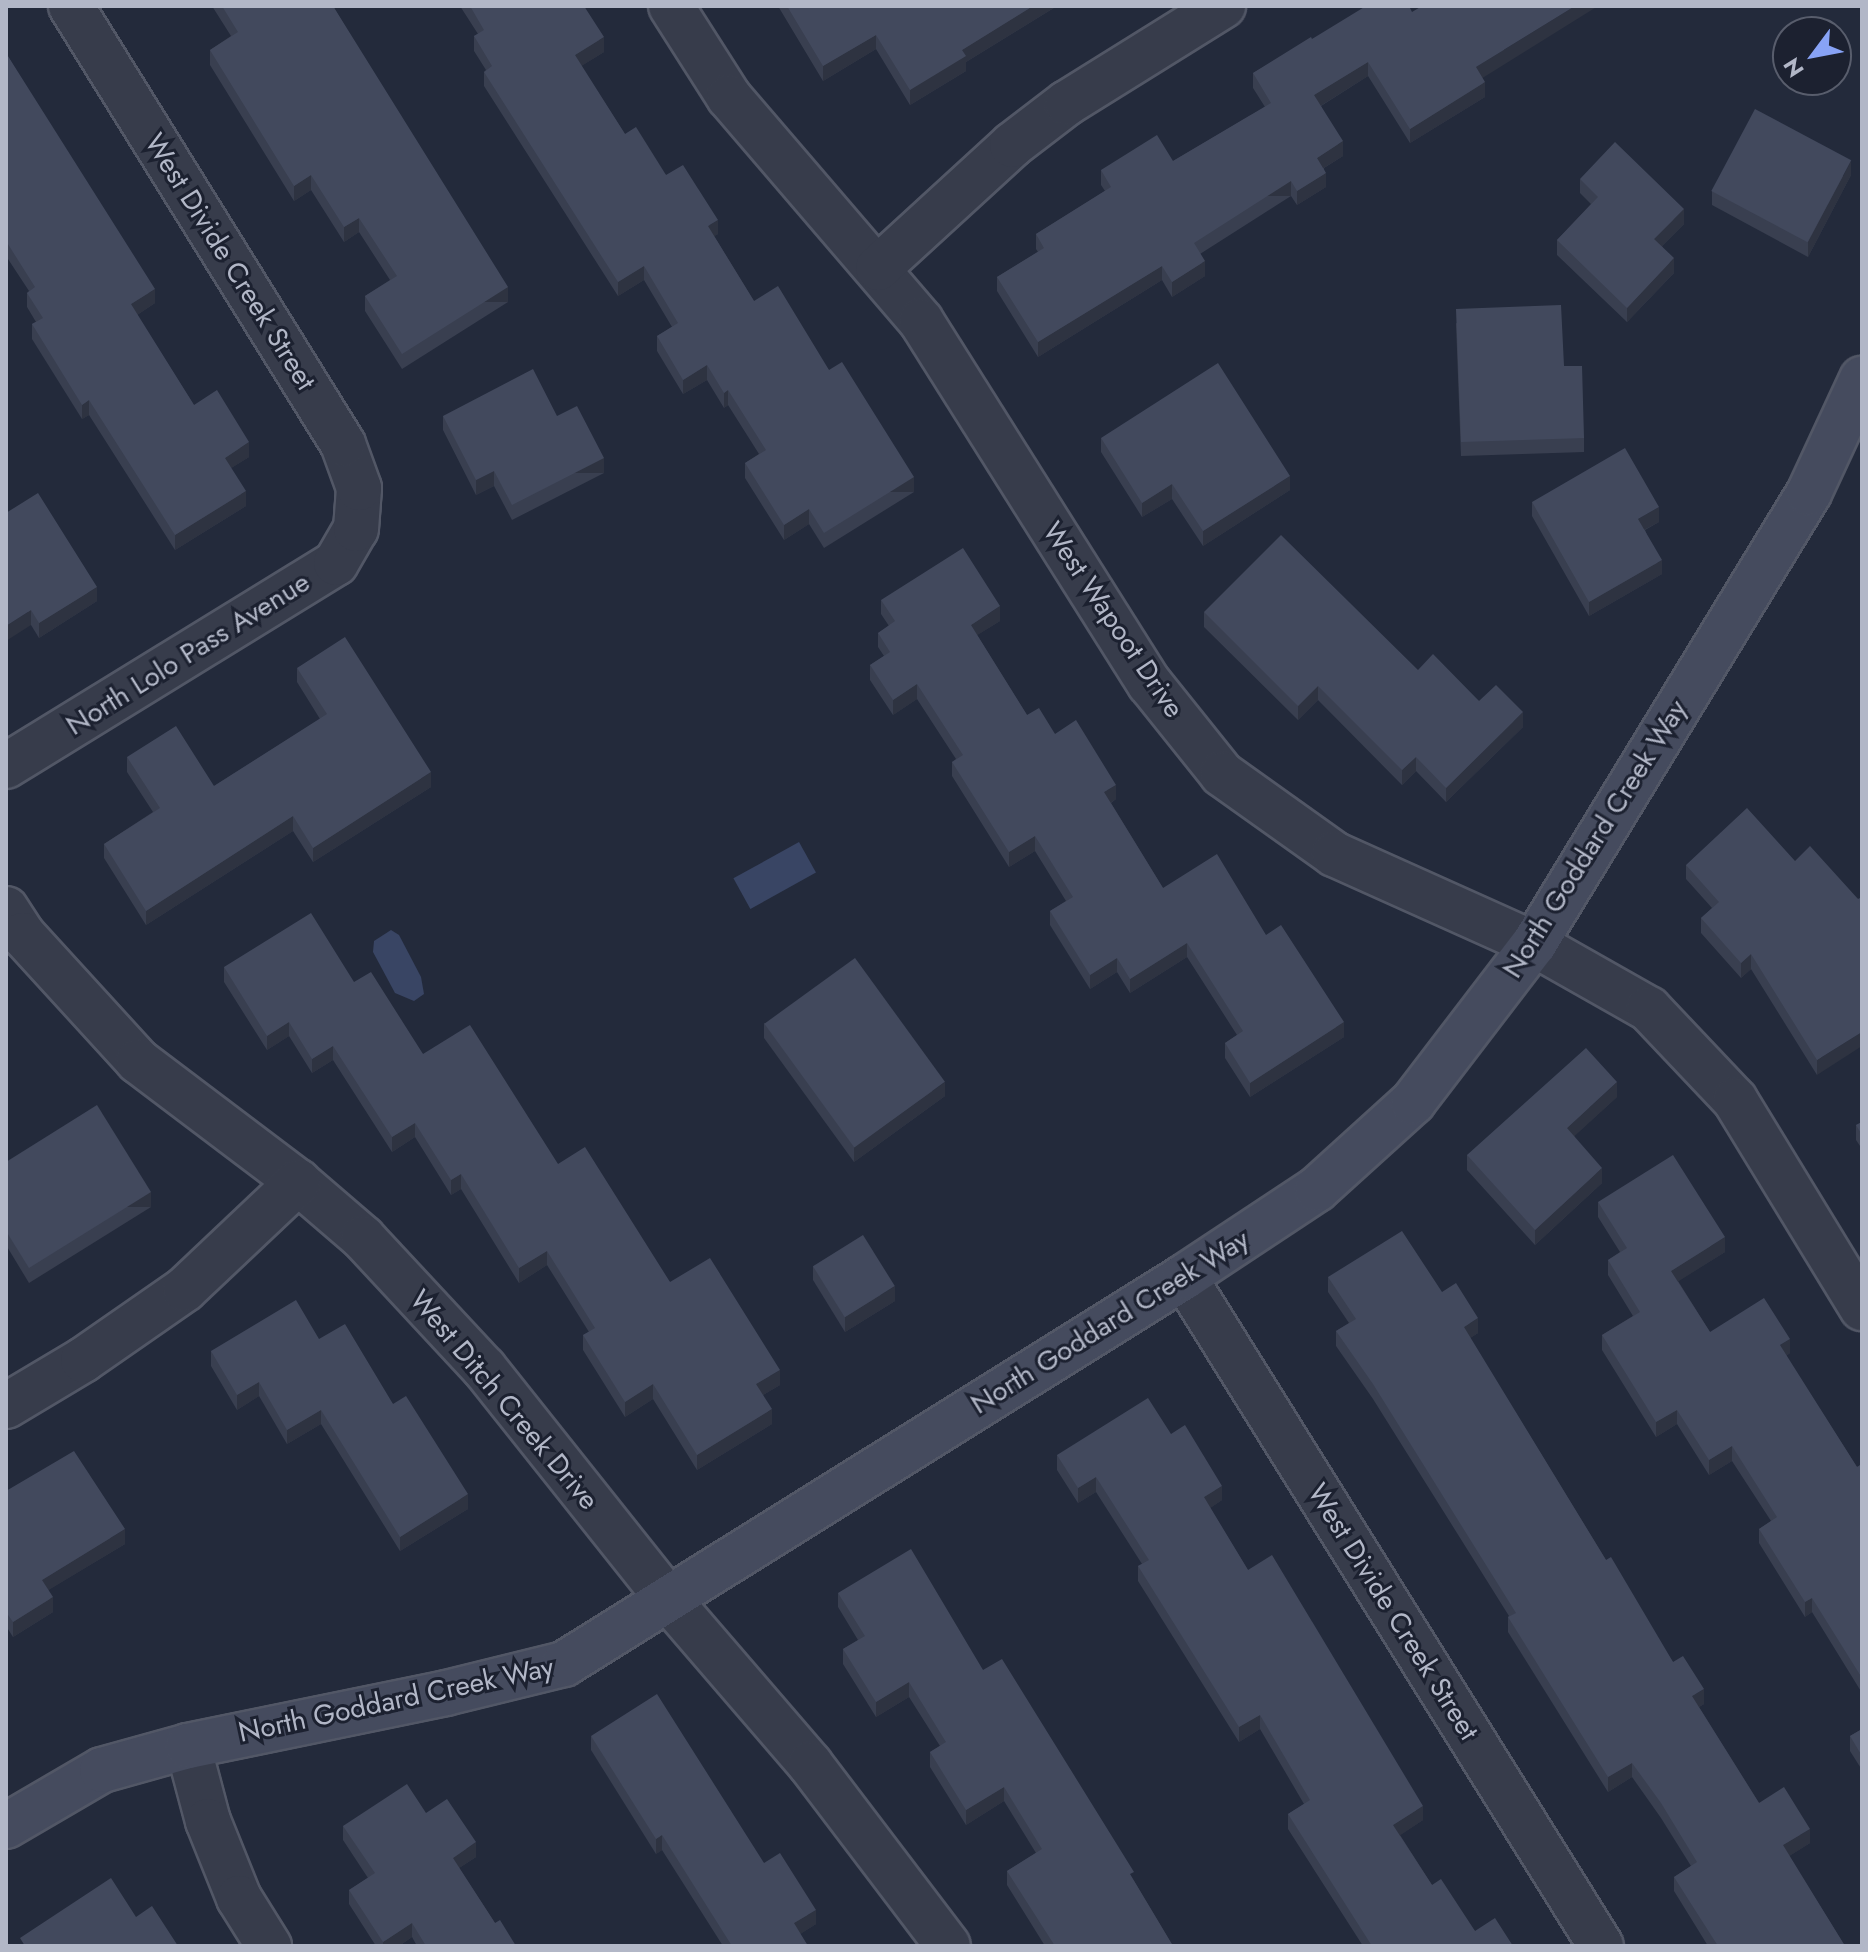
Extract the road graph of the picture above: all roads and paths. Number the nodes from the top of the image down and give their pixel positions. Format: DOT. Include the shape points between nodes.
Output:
graph roads {
  1 [pos="71,6"];
  2 [pos="671,6"];
  3 [pos="1223,6"];
  4 [pos="878,268"];
  5 [pos="1862,379"];
  6 [pos="356,529"];
  7 [pos="6,766"];
  8 [pos="6,909"];
  9 [pos="1534,944"];
  10 [pos="298,1182"];
  11 [pos="1184,1277"];
  12 [pos="1862,1308"];
  13 [pos="6,1406"];
  14 [pos="668,1599"];
  15 [pos="188,1746"];
  16 [pos="6,1826"];
  17 [pos="269,1946"];
  18 [pos="948,1946"];
  19 [pos="1601,1946"];
  1 -- 6 [label="street, West Divide Creek Street" via="343,444 359,488"];
  2 -- 4 [label="street, West Wapoot Drive" via="729,97"];
  3 -- 4 [label="street" via="1023,136"];
  4 -- 9 [label="street, West Wapoot Drive" via="921,321 1150,684 1222,774 1334,854"];
  5 -- 9 [label="street, North Goddard Creek Way" via="1809,493"];
  6 -- 7 [label="street, North Lolo Pass Avenue" via="336,563"];
  8 -- 10 [label="street, West Ditch Creek Drive" via="23,935 138,1061"];
  9 -- 11 [label="street, North Goddard Creek Way" via="1413,1102 1317,1189"];
  9 -- 12 [label="street, West Wapoot Drive" via="1649,1009 1735,1100"];
  10 -- 13 [label="street" via="185,1289"];
  10 -- 14 [label="street, West Ditch Creek Drive" via="363,1238 484,1368"];
  11 -- 14 [label="street, North Goddard Creek Way"];
  11 -- 19 [label="street, West Divide Creek Street"];
  14 -- 15 [label="street, North Goddard Creek Way" via="564,1664"];
  14 -- 18 [label="street, West Ditch Creek Drive" via="810,1764"];
  15 -- 16 [label="street, North Goddard Creek Way" via="102,1770"];
  15 -- 17 [label="street" via="208,1821 234,1885"];
}
